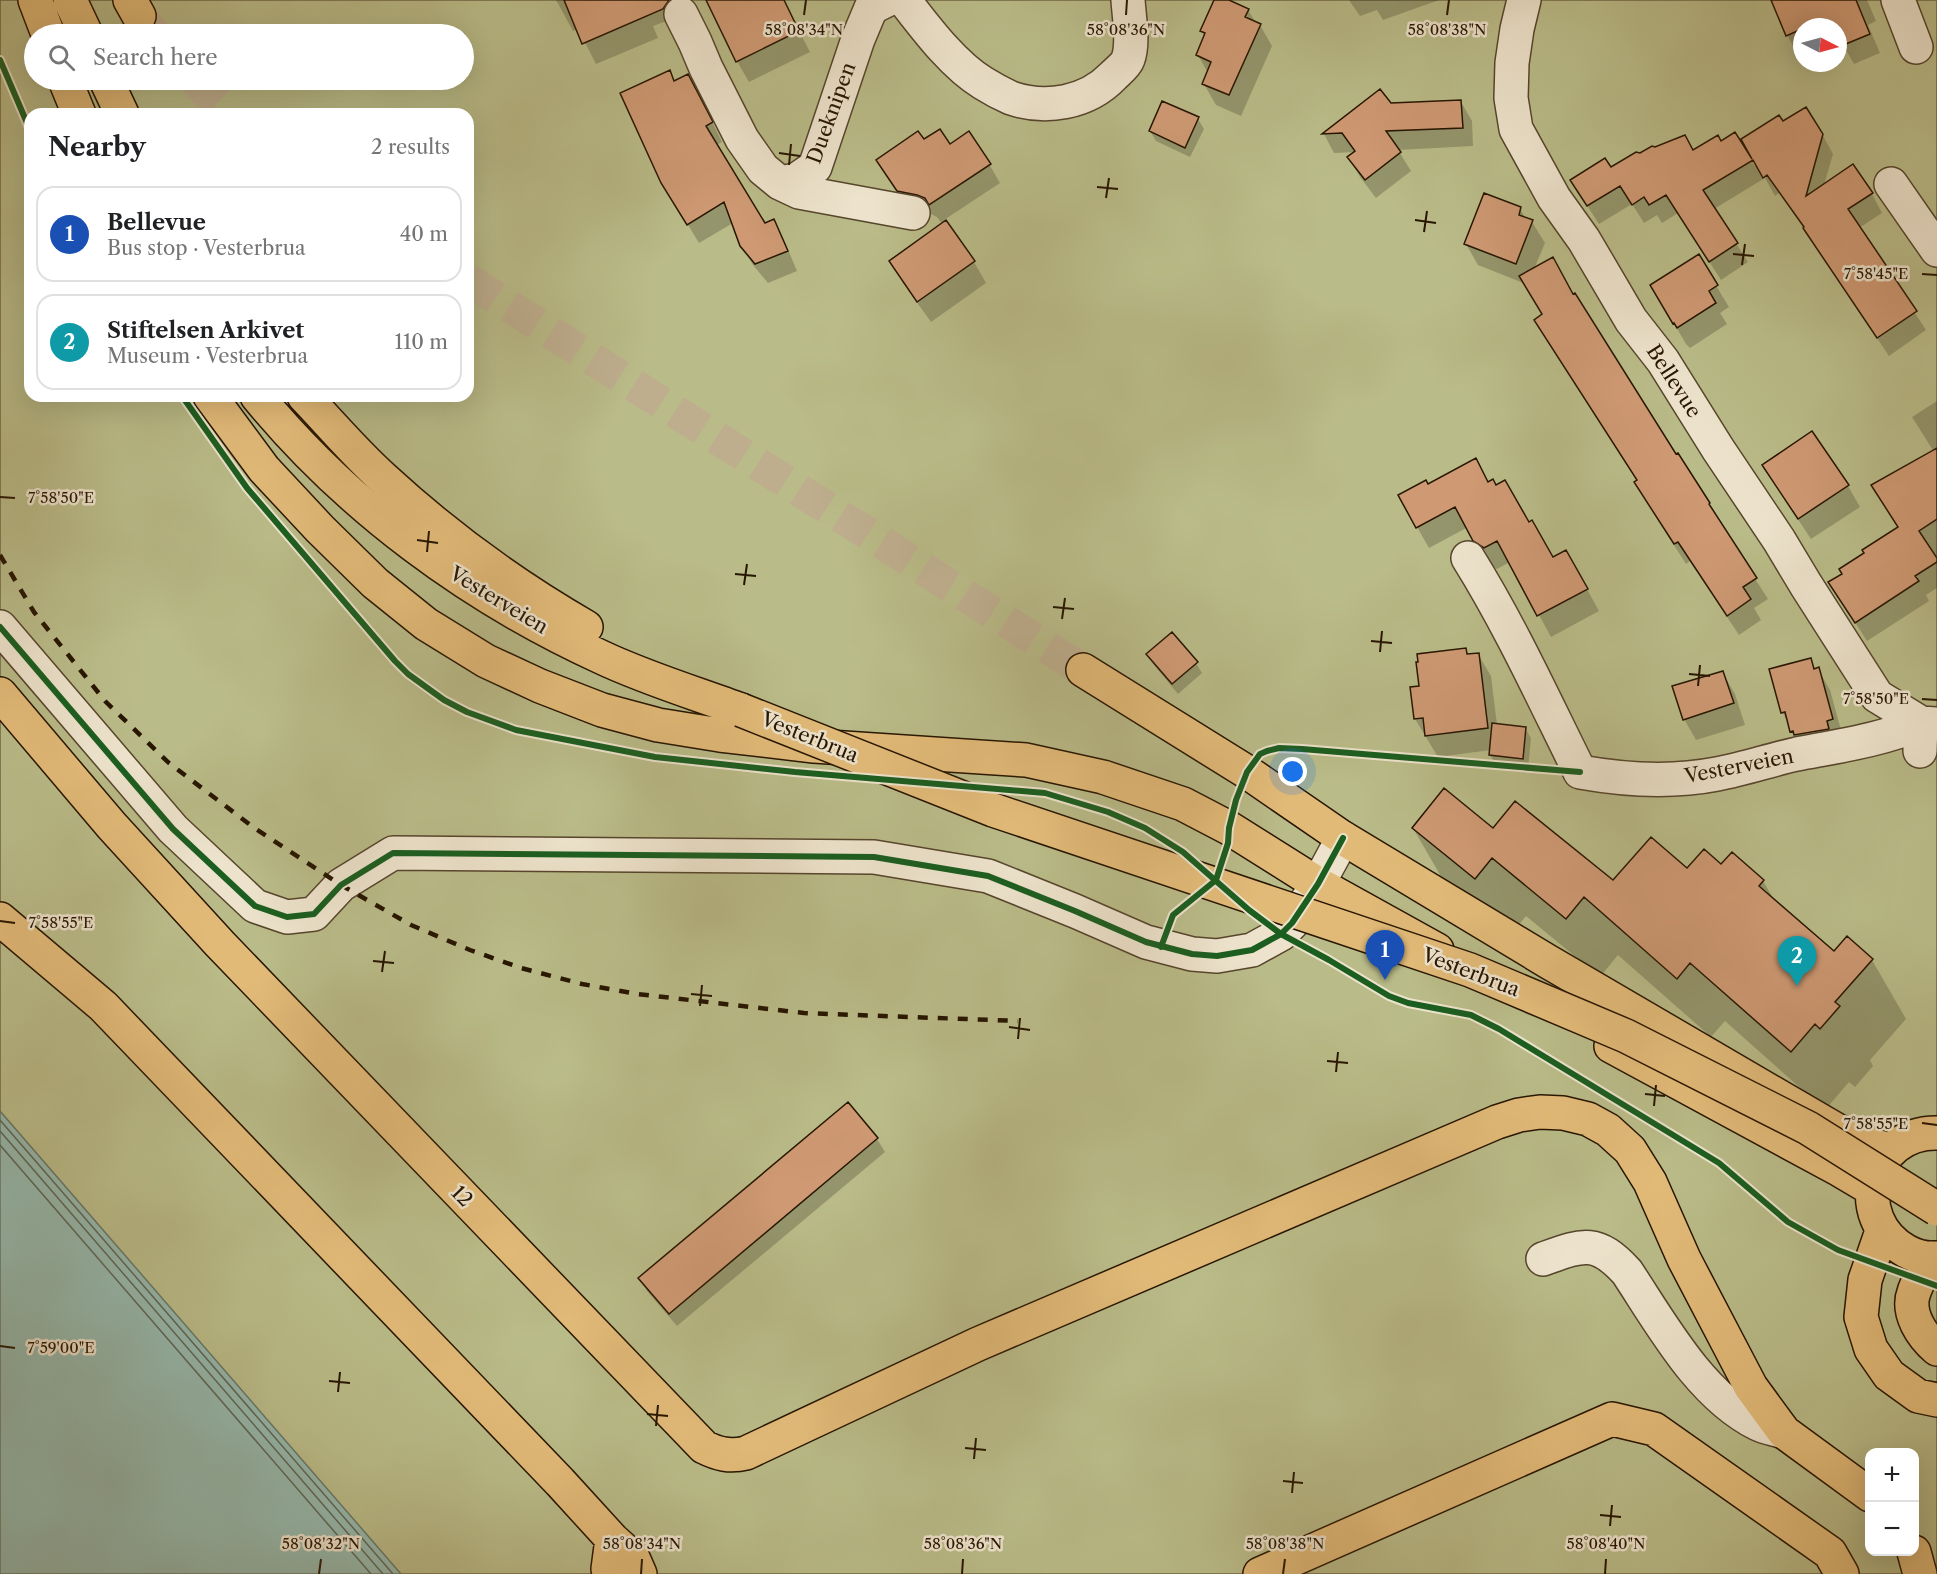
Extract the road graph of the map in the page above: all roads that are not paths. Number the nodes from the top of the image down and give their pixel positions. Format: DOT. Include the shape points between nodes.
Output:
graph roads {
  1 [pos="36,0"];
  2 [pos="70,0"];
  3 [pos="887,0"];
  4 [pos="904,0"];
  5 [pos="1128,0"];
  6 [pos="1524,0"];
  7 [pos="1898,0"];
  8 [pos="681,14"];
  9 [pos="44,24"];
  10 [pos="81,24"];
  11 [pos="1916,47"];
  12 [pos="56,90"];
  13 [pos="69,90"];
  14 [pos="111,90"];
  15 [pos="54,108"];
  16 [pos="77,108"];
  17 [pos="119,108"];
  18 [pos="780,183"];
  19 [pos="1891,184"];
  20 [pos="913,213"];
  21 [pos="1937,250"];
  22 [pos="214,402"];
  23 [pos="262,402"];
  24 [pos="310,402"];
  25 [pos="1468,558"];
  26 [pos="0,627"];
  27 [pos="1083,670"];
  28 [pos="657,672"];
  29 [pos="0,694"];
  30 [pos="1926,733"];
  31 [pos="1343,838"];
  32 [pos="1318,884"];
  33 [pos="0,919"];
  34 [pos="1937,1133"];
  35 [pos="1890,1150"];
  36 [pos="1872,1189"];
  37 [pos="1937,1209"];
  38 [pos="1882,1231"];
  39 [pos="1934,1258"];
  40 [pos="1543,1259"];
  41 [pos="1937,1349"];
  42 [pos="1937,1400"];
  43 [pos="1784,1432"];
  44 [pos="1865,1492"];
  45 [pos="612,1539"];
  46 [pos="1915,1556"];
  47 [pos="610,1574"];
  48 [pos="640,1574"];
  49 [pos="1260,1574"];
  50 [pos="1842,1574"];
  51 [pos="1920,1574"];
  1 -- 9 [label="highway"];
  2 -- 10 [label="highway"];
  3 -- 18 [label="street, Dueknipen" via="871,8 815,167 796,180"];
  4 -- 5 [label="street" via="952,57 980,81 1011,98 1042,104 1074,100 1102,87 1128,61"];
  6 -- 30 [label="street, Bellevue" via="1512,63 1511,98 1516,129 1554,198 1631,320 1663,361 1877,696"];
  7 -- 11 [label="street"];
  8 -- 18 [label="street, Dueknipen" via="742,139 763,169"];
  12 -- 15 [label="highway"];
  13 -- 16 [label="highway"];
  14 -- 17 [label="highway"];
  18 -- 20 [label="street, Dueknipen" via="799,192"];
  19 -- 21 [label="street"];
  22 -- 32 [label="highway" via="264,469 375,582 426,624 486,661 540,687 646,722 720,735 814,746 1026,760 1103,777 1183,804"];
  23 -- 28 [label="highway, Vesterveien" via="318,464 382,521 437,562 540,627 602,658"];
  24 -- 28 [label="highway, Vesterveien" via="383,478 469,550 552,608"];
  25 -- 30 [label="street, Vesterveien" via="1528,664 1580,772 1642,780 1679,779 1905,730"];
  26 -- 32 [label="street" via="173,829 255,906 287,917 314,914 341,885 393,853 874,857 988,876 1146,942 1217,956 1252,950 1281,934"];
  27 -- 31 [label="highway" via="1247,772"];
  28 -- 37 [label="highway, Vesterbrua, bridge" via="741,710 993,810 1470,970 1626,1036 1808,1128"];
  29 -- 43 [label="highway, 12" via="112,826 220,944 704,1447 717,1454 746,1453 1000,1335 1497,1122 1540,1112 1588,1119 1608,1130 1630,1150 1650,1182 1732,1353"];
  31 -- 32 [label="street"];
  31 -- 35 [label="highway" via="1852,1140"];
  32 -- 36 [label="highway"];
  33 -- 45 [label="highway" via="103,1006"];
  34 -- 35 [label="highway" via="1906,1138"];
  35 -- 36 [label="highway" via="1877,1168"];
  36 -- 38 [label="highway" via="1874,1211"];
  38 -- 39 [label="highway" via="1895,1245 1912,1254"];
  38 -- 42 [label="highway" via="1864,1280 1861,1317 1870,1349 1889,1375 1918,1396"];
  39 -- 41 [label="highway" via="1913,1293 1914,1318 1925,1339"];
  40 -- 43 [label="street" via="1585,1247 1598,1249 1614,1259 1627,1272 1694,1372 1743,1416 1760,1426"];
  43 -- 44 [label="highway"];
  45 -- 47 [label="highway"];
  45 -- 48 [label="highway" via="633,1558"];
  46 -- 51 [label="highway"];
  49 -- 50 [label="highway" via="1612,1419 1654,1429 1830,1553"];
}
